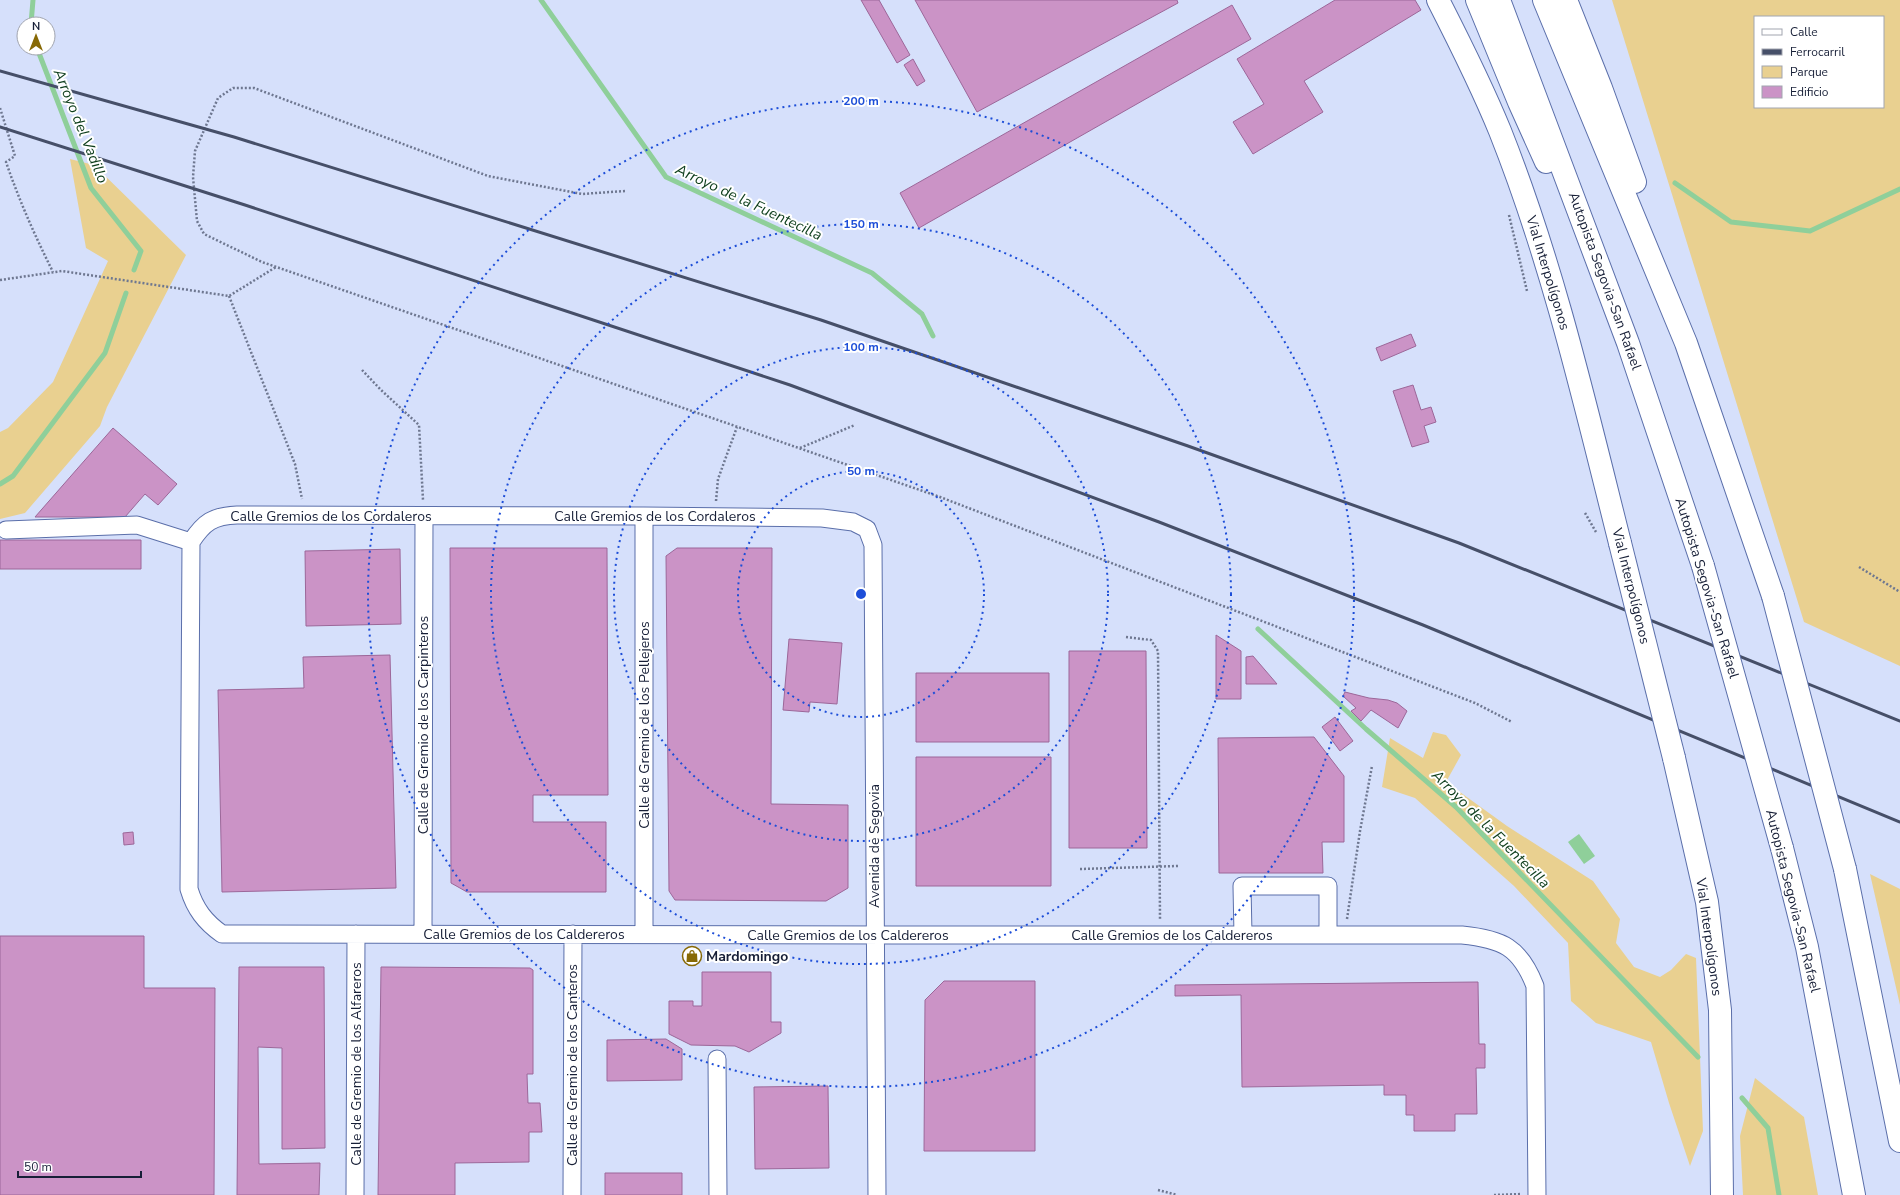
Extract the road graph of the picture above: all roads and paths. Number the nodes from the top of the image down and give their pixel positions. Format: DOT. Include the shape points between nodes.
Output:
graph roads {
  1 [pos="1438,0"];
  2 [pos="1478,0"];
  3 [pos="1499,0"];
  4 [pos="1544,0"];
  5 [pos="1566,0"];
  6 [pos="1576,0"];
  7 [pos="1578,32"];
  8 [pos="0,108"];
  9 [pos="625,191"];
  10 [pos="276,267"];
  11 [pos="54,272"];
  12 [pos="0,280"];
  13 [pos="229,296"];
  14 [pos="1628,343"];
  15 [pos="1686,343"];
  16 [pos="362,370"];
  17 [pos="855,425"];
  18 [pos="737,427"];
  19 [pos="800,448"];
  20 [pos="1585,513"];
  21 [pos="305,515"];
  22 [pos="424,516"];
  23 [pos="644,516"];
  24 [pos="716,516"];
  25 [pos="6,530"];
  26 [pos="1597,533"];
  27 [pos="192,542"];
  28 [pos="873,545"];
  29 [pos="1860,567"];
  30 [pos="1900,592"];
  31 [pos="1126,637"];
  32 [pos="1512,722"];
  33 [pos="1372,766"];
  34 [pos="1159,866"];
  35 [pos="1178,866"];
  36 [pos="1080,869"];
  37 [pos="356,934"];
  38 [pos="422,934"];
  39 [pos="573,934"];
  40 [pos="644,934"];
  41 [pos="875,935"];
  42 [pos="1160,935"];
  43 [pos="1243,935"];
  44 [pos="1328,935"];
  45 [pos="1345,935"];
  46 [pos="717,1059"];
  47 [pos="1900,1141"];
  48 [pos="1158,1190"];
  49 [pos="1537,1194"];
  50 [pos="355,1195"];
  51 [pos="572,1195"];
  52 [pos="718,1195"];
  53 [pos="877,1195"];
  54 [pos="1177,1195"];
  55 [pos="1494,1195"];
  56 [pos="1722,1195"];
  57 [pos="1854,1195"];
  1 -- 56 [label="main road, Vial Interpolígonos, bridge" via="1500,130 1533,222 1566,328 1674,758 1707,902 1720,1010"];
  2 -- 14 [label="main road" via="1519,102"];
  3 -- 14 [label="main road, Autopista Segovia-San Rafael"];
  4 -- 15 [label="main road"];
  5 -- 7 [label="main road"];
  6 -- 7 [label="street"];
  7 -- 15 [label="main road" via="1630,165"];
  8 -- 11 [label="path" via="15,156 6,162 15,190"];
  9 -- 10 [label="path" via="582,194 488,176 254,88 233,88 218,98 195,151 193,178 197,221 204,234"];
  10 -- 13 [label="path"];
  10 -- 18 [label="path"];
  11 -- 12 [label="path"];
  11 -- 13 [label="path" via="62,271"];
  13 -- 21 [label="path" via="295,464"];
  14 -- 57 [label="main road, Autopista Segovia-San Rafael, bridge" via="1703,566 1782,848 1807,948"];
  15 -- 47 [label="main road, bridge" via="1773,596 1845,869"];
  16 -- 22 [label="path" via="419,425"];
  17 -- 19 [label="path"];
  18 -- 19 [label="path"];
  18 -- 24 [label="path" via="718,479"];
  19 -- 32 [label="path" via="940,497 1475,703"];
  20 -- 26 [label="path"];
  21 -- 22 [label="street, Calle Gremios de los Cordaleros"];
  21 -- 27 [label="street, Calle Gremios de los Cordaleros" via="223,516 209,521 199,530"];
  22 -- 23 [label="street, Calle Gremios de los Cordaleros"];
  22 -- 38 [label="street, Calle de Gremio de los Carpinteros"];
  23 -- 24 [label="street, Calle Gremios de los Cordaleros"];
  23 -- 40 [label="street, Calle de Gremio de los Pellejeros"];
  24 -- 28 [label="street, Calle Gremios de los Cordaleros" via="822,518 853,522 867,530"];
  25 -- 27 [label="street" via="137,525"];
  27 -- 37 [label="street, Calle Gremios de los Caldereros" via="189,889 193,903 210,926 222,934"];
  28 -- 41 [label="street, Avenida de Segovia"];
  29 -- 30 [label="path"];
  31 -- 34 [label="path" via="1151,640 1158,651"];
  33 -- 45 [label="path"];
  34 -- 35 [label="path"];
  34 -- 36 [label="path"];
  34 -- 42 [label="path"];
  37 -- 38 [label="street, Calle Gremios de los Caldereros"];
  37 -- 50 [label="street, Calle de Gremio de los Alfareros"];
  38 -- 39 [label="street, Calle Gremios de los Caldereros"];
  39 -- 40 [label="street, Calle Gremios de los Caldereros"];
  39 -- 51 [label="street, Calle de Gremio de los Canteros"];
  40 -- 41 [label="street, Calle Gremios de los Caldereros"];
  41 -- 42 [label="street, Calle Gremios de los Caldereros"];
  41 -- 53 [label="street, Avenida de Segovia"];
  42 -- 43 [label="street, Calle Gremios de los Caldereros"];
  43 -- 44 [label="street, Calle Gremios de los Caldereros"];
  43 -- 44 [label="street" via="1242,886 1328,886"];
  44 -- 45 [label="street, Calle Gremios de los Caldereros"];
  45 -- 49 [label="street, Calle Gremios de los Caldereros" via="1474,936 1505,945 1518,954 1528,968 1535,986"];
  46 -- 52 [label="street"];
  48 -- 54 [label="path"];
  49 -- 55 [label="path"];
}
